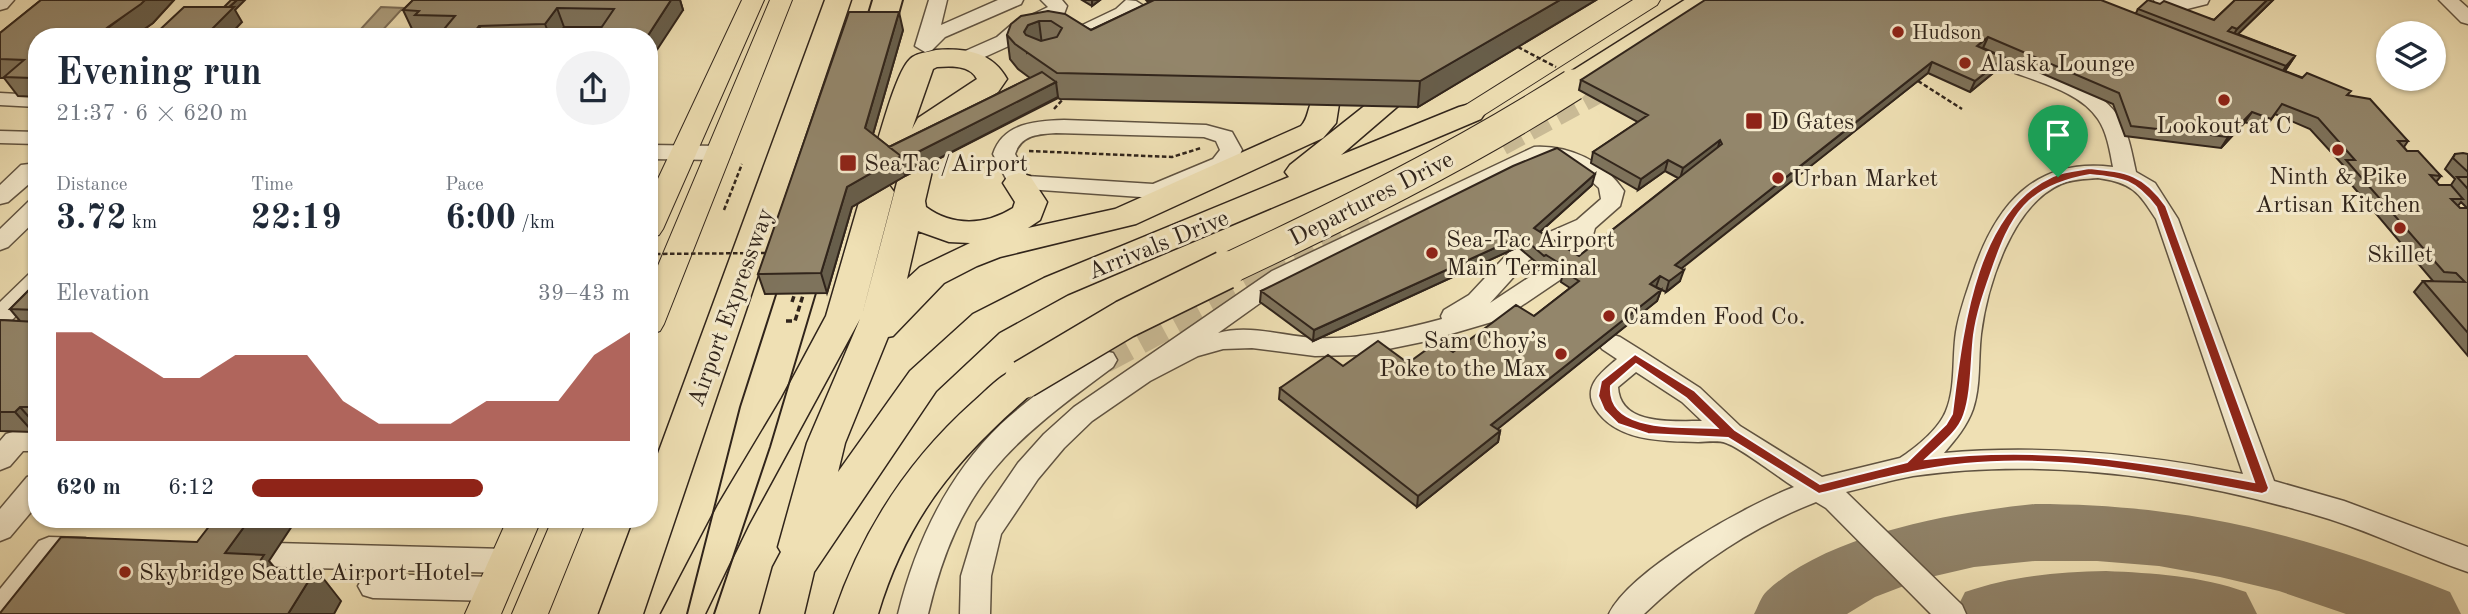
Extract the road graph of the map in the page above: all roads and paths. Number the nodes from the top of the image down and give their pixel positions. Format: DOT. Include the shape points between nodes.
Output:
graph roads {
  1 [pos="5,0"];
  2 [pos="753,0"];
  3 [pos="781,0"];
  4 [pos="838,0"];
  5 [pos="976,0"];
  6 [pos="995,0"];
  7 [pos="1014,0"];
  8 [pos="1050,0"];
  9 [pos="1154,0"];
  10 [pos="1649,0"];
  11 [pos="1707,0"];
  12 [pos="2162,0"];
  13 [pos="2200,0"];
  14 [pos="2448,0"];
  15 [pos="1126,2"];
  16 [pos="0,4"];
  17 [pos="1177,13"];
  18 [pos="2468,18"];
  19 [pos="935,20"];
  20 [pos="1157,21"];
  21 [pos="1508,42"];
  22 [pos="1518,47"];
  23 [pos="1020,52"];
  24 [pos="967,61"];
  25 [pos="2012,65"];
  26 [pos="1918,81"];
  27 [pos="1573,85"];
  28 [pos="1004,94"];
  29 [pos="0,99"];
  30 [pos="28,101"];
  31 [pos="1324,104"];
  32 [pos="1383,106"];
  33 [pos="1962,108"];
  34 [pos="1470,113"];
  35 [pos="980,116"];
  36 [pos="0,137"];
  37 [pos="28,138"];
  38 [pos="658,152"];
  39 [pos="683,153"];
  40 [pos="731,159"];
  41 [pos="910,167"];
  42 [pos="28,171"];
  43 [pos="2126,175"];
  44 [pos="1019,183"];
  45 [pos="1155,191"];
  46 [pos="0,197"];
  47 [pos="1269,199"];
  48 [pos="658,209"];
  49 [pos="724,209"];
  50 [pos="28,215"];
  51 [pos="1585,225"];
  52 [pos="0,242"];
  53 [pos="985,249"];
  54 [pos="779,253"];
  55 [pos="658,254"];
  56 [pos="806,287"];
  57 [pos="796,289"];
  58 [pos="1261,290"];
  59 [pos="28,293"];
  60 [pos="792,302"];
  61 [pos="658,306"];
  62 [pos="786,321"];
  63 [pos="4,327"];
  64 [pos="871,338"];
  65 [pos="1401,338"];
  66 [pos="1278,342"];
  67 [pos="1611,343"];
  68 [pos="1635,358"];
  69 [pos="1104,359"];
  70 [pos="1144,373"];
  71 [pos="1731,433"];
  72 [pos="28,440"];
  73 [pos="0,459"];
  74 [pos="1911,466"];
  75 [pos="2262,488"];
  76 [pos="1819,489"];
  77 [pos="28,496"];
  78 [pos="658,509"];
  79 [pos="521,528"];
  80 [pos="566,528"];
  81 [pos="651,528"];
  82 [pos="0,529"];
  83 [pos="116,550"];
  84 [pos="274,555"];
  85 [pos="2468,561"];
  86 [pos="794,567"];
  87 [pos="496,585"];
  88 [pos="0,611"];
  89 [pos="530,614"];
  90 [pos="621,614"];
  91 [pos="683,614"];
  92 [pos="782,614"];
  93 [pos="856,614"];
  94 [pos="913,614"];
  95 [pos="975,614"];
  96 [pos="1624,614"];
  97 [pos="1951,614"];
  1 -- 16 [label="street"];
  2 -- 39 [label="main road"];
  3 -- 40 [label="main road"];
  4 -- 78 [label="highway, Airport Expressway"];
  5 -- 19 [label="street"];
  6 -- 19 [label="street"];
  7 -- 19 [label="street" via="938,33"];
  8 -- 24 [label="street" via="1058,6 1055,12"];
  9 -- 17 [label="street"];
  10 -- 34 [label="main road, Arrivals Drive"];
  11 -- 27 [label="main road, Departures Drive, bridge"];
  12 -- 13 [label="street" via="2183,4"];
  14 -- 18 [label="street"];
  15 -- 20 [label="street"];
  15 -- 23 [label="street" via="1063,39 1024,47"];
  19 -- 24 [label="highway" via="925,61"];
  19 -- 41 [label="highway"];
  21 -- 22 [label="path"];
  24 -- 41 [label="highway" via="986,68 990,83 929,124"];
  25 -- 43 [label="street" via="2082,95 2103,110 2115,132"];
  26 -- 33 [label="path"];
  27 -- 93 [label="highway, Departures Drive, bridge" via="1498,134 1136,311 1024,379 947,448 901,512 880,548"];
  28 -- 41 [label="street" via="946,124"];
  29 -- 30 [label="street"];
  31 -- 53 [label="highway" via="1321,123 1312,132 1145,209"];
  32 -- 47 [label="highway"];
  34 -- 47 [label="highway, Arrivals Drive"];
  35 -- 41 [label="street"];
  36 -- 37 [label="street"];
  38 -- 39 [label="street"];
  39 -- 40 [label="street"];
  39 -- 48 [label="main road"];
  40 -- 49 [label="path"];
  40 -- 61 [label="main road"];
  41 -- 44 [label="highway" via="912,212 946,231 977,233 1028,213 1030,199"];
  41 -- 64 [label="highway" via="884,303"];
  41 -- 91 [label="highway" via="844,316"];
  42 -- 46 [label="street"];
  43 -- 74 [label="street" via="2090,172 2058,177 2027,196 2012,213 2001,229 1975,304 1958,414 1951,427"];
  43 -- 75 [label="street" via="2147,188 2167,219"];
  44 -- 45 [label="street"];
  44 -- 45 [label="street" via="1006,160 1006,147 1020,134 1038,128 1206,131 1228,140 1231,150 1224,162"];
  45 -- 53 [label="highway"];
  47 -- 86 [label="highway, Arrivals Drive" via="1056,286 986,323 923,381"];
  50 -- 52 [label="street"];
  51 -- 58 [label="street" via="1612,201 1610,185 1566,156 1541,153"];
  51 -- 65 [label="street" via="1521,254 1478,300 1433,327"];
  51 -- 65 [label="street" via="1572,258 1517,299 1493,313"];
  53 -- 64 [label="highway" via="932,275"];
  54 -- 55 [label="path, bridge"];
  56 -- 62 [label="path" via="795,321"];
  57 -- 60 [label="path"];
  58 -- 66 [label="street" via="1251,302 1250,320 1259,333"];
  58 -- 70 [label="street"];
  59 -- 63 [label="street"];
  64 -- 86 [label="highway" via="826,443"];
  65 -- 66 [label="street" via="1336,348"];
  66 -- 70 [label="street" via="1223,340 1189,350"];
  67 -- 68 [label="street"];
  68 -- 71 [label="street" via="1691,395"];
  68 -- 71 [label="street" via="1605,384 1606,402 1614,415 1648,429"];
  69 -- 94 [label="street" via="1011,430 980,464 943,521"];
  70 -- 95 [label="street" via="1083,414 1054,441 1006,500 980,551"];
  71 -- 76 [label="street"];
  72 -- 73 [label="street" via="16,441"];
  74 -- 75 [label="street" via="1968,458 2081,460"];
  74 -- 76 [label="street"];
  75 -- 85 [label="street" via="2367,521"];
  76 -- 96 [label="street" via="1720,537 1679,565"];
  76 -- 97 [label="street" via="1836,500"];
  77 -- 82 [label="street"];
  79 -- 87 [label="main road"];
  80 -- 89 [label="main road"];
  81 -- 90 [label="highway, Airport Expressway"];
  83 -- 88 [label="street" via="49,549"];
  84 -- 87 [label="street"];
  86 -- 92 [label="highway, Arrivals Drive"];
}
